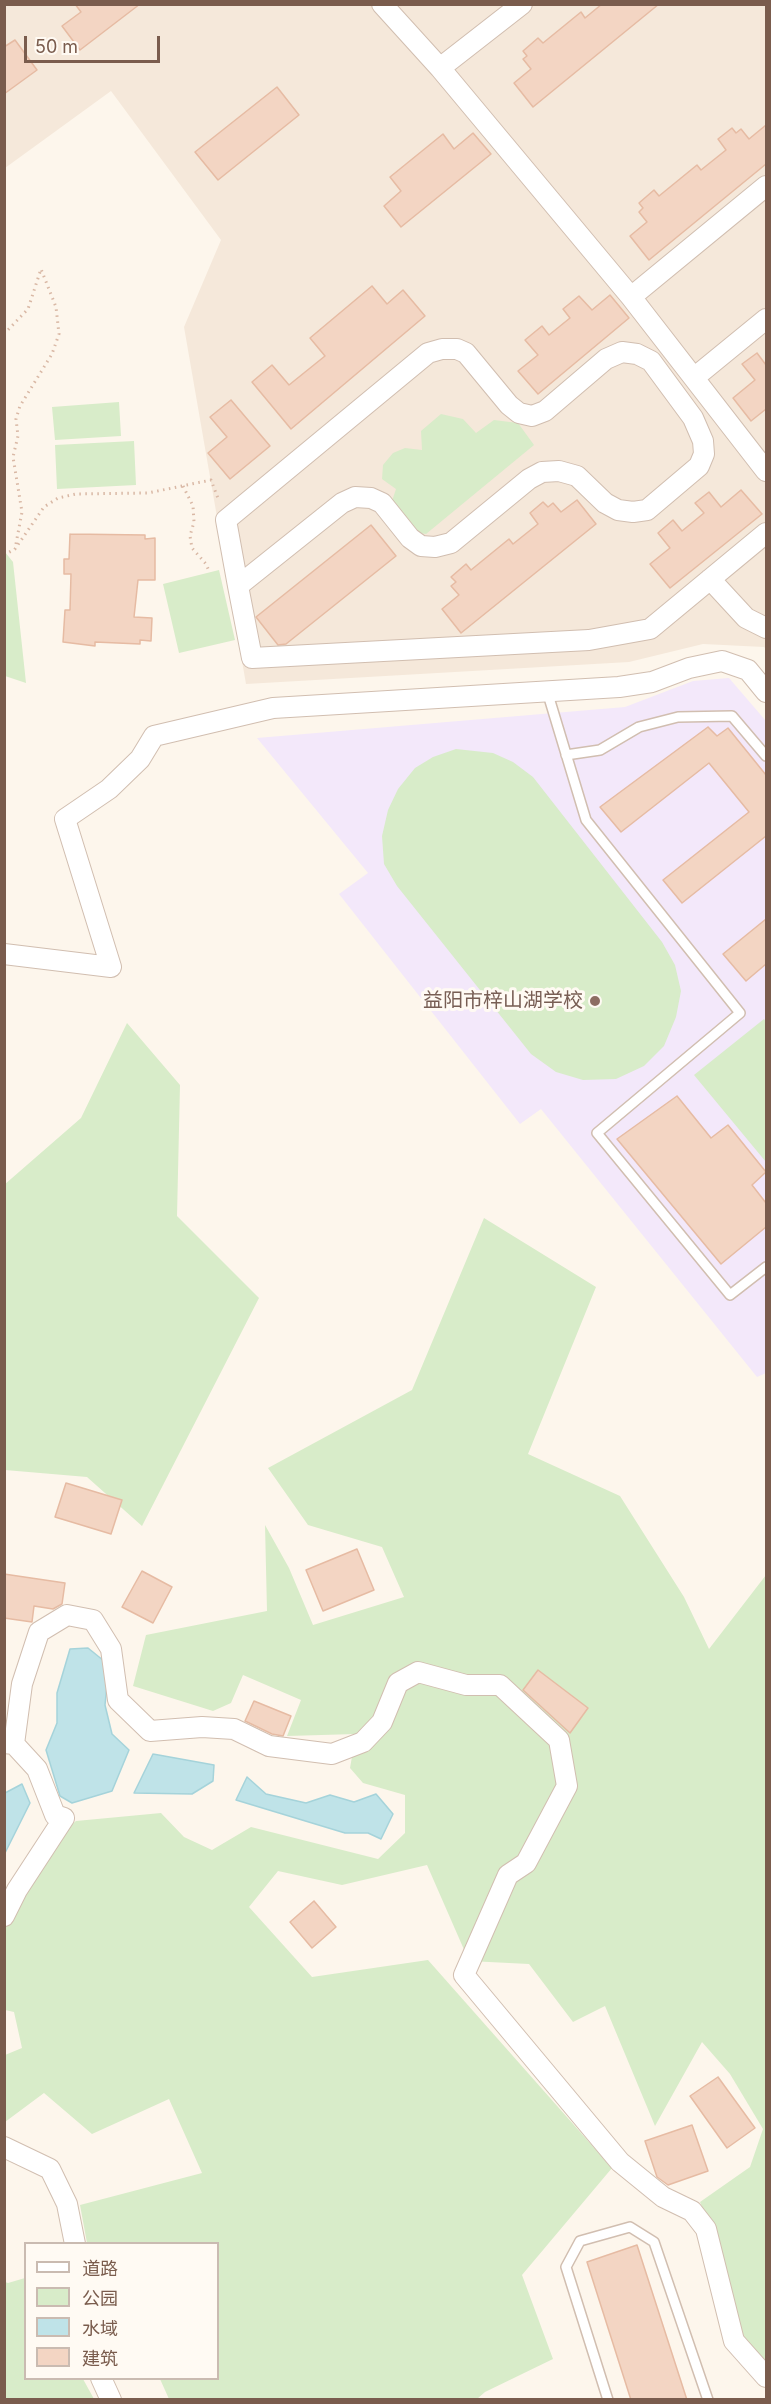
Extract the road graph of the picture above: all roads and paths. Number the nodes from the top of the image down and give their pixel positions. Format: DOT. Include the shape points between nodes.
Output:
graph roads {
  1 [pos="382,4"];
  2 [pos="522,4"];
  3 [pos="440,68"];
  4 [pos="766,186"];
  5 [pos="631,297"];
  6 [pos="766,319"];
  7 [pos="4,334"];
  8 [pos="695,377"];
  9 [pos="766,471"];
  10 [pos="183,486"];
  11 [pos="226,520"];
  12 [pos="766,533"];
  13 [pos="15,549"];
  14 [pos="4,555"];
  15 [pos="209,571"];
  16 [pos="710,579"];
  17 [pos="238,586"];
  18 [pos="766,628"];
  19 [pos="547,691"];
  20 [pos="766,692"];
  21 [pos="566,755"];
  22 [pos="766,756"];
  23 [pos="4,954"];
  24 [pos="766,1267"];
  25 [pos="9,1743"];
  26 [pos="4,1916"];
  27 [pos="4,2147"];
  28 [pos="75,2242"];
  29 [pos="766,2377"];
  30 [pos="101,2380"];
  31 [pos="111,2400"];
  32 [pos="608,2400"];
  33 [pos="708,2400"];
  1 -- 3 [label="street"];
  2 -- 3 [label="street"];
  3 -- 5 [label="street"];
  4 -- 5 [label="street"];
  5 -- 8 [label="street"];
  6 -- 8 [label="street"];
  7 -- 13 [label="path" via="28,309 41,269 56,308 59,334 15,419 18,436 13,457 22,512"];
  8 -- 9 [label="street"];
  10 -- 11 [label="path" via="211,480"];
  10 -- 13 [label="path" via="148,494 76,494 58,498 44,507"];
  10 -- 15 [label="path" via="193,506 192,548"];
  11 -- 17 [label="street"];
  11 -- 17 [label="street" via="428,353 442,349 466,353 509,405 532,416 545,411 606,358 621,352 637,354 651,361 693,418 703,441 699,466 647,510 618,510 577,476 542,472 452,543 435,547 421,546 410,538 382,503 355,497 342,503"];
  12 -- 16 [label="street"];
  13 -- 14 [label="path"];
  16 -- 17 [label="street" via="650,629 599,638 252,658"];
  16 -- 18 [label="street" via="746,618"];
  19 -- 20 [label="street" via="652,682 722,660 748,670"];
  19 -- 21 [label="lane"];
  19 -- 23 [label="street" via="273,708 154,736 140,759 110,789 65,819 111,967"];
  21 -- 22 [label="lane" via="600,750 639,727 678,717 732,716"];
  21 -- 24 [label="lane" via="586,820 740,1013 597,1133 730,1295"];
  25 -- 26 [label="street" via="37,1769 55,1815 64,1818 16,1890"];
  25 -- 29 [label="street" via="39,1632 67,1615 93,1620 111,1649 118,1700 150,1731 234,1729 269,1746 332,1754 363,1742 382,1722 398,1683 418,1672 466,1684 500,1685 559,1740 567,1786 526,1863 508,1875 464,1975 620,2162 663,2197 692,2211 706,2229 734,2342"];
  27 -- 28 [label="street" via="50,2169 67,2204"];
  30 -- 31 [label="street"];
  32 -- 33 [label="lane" via="566,2267 580,2241 630,2227 654,2242"];
}
